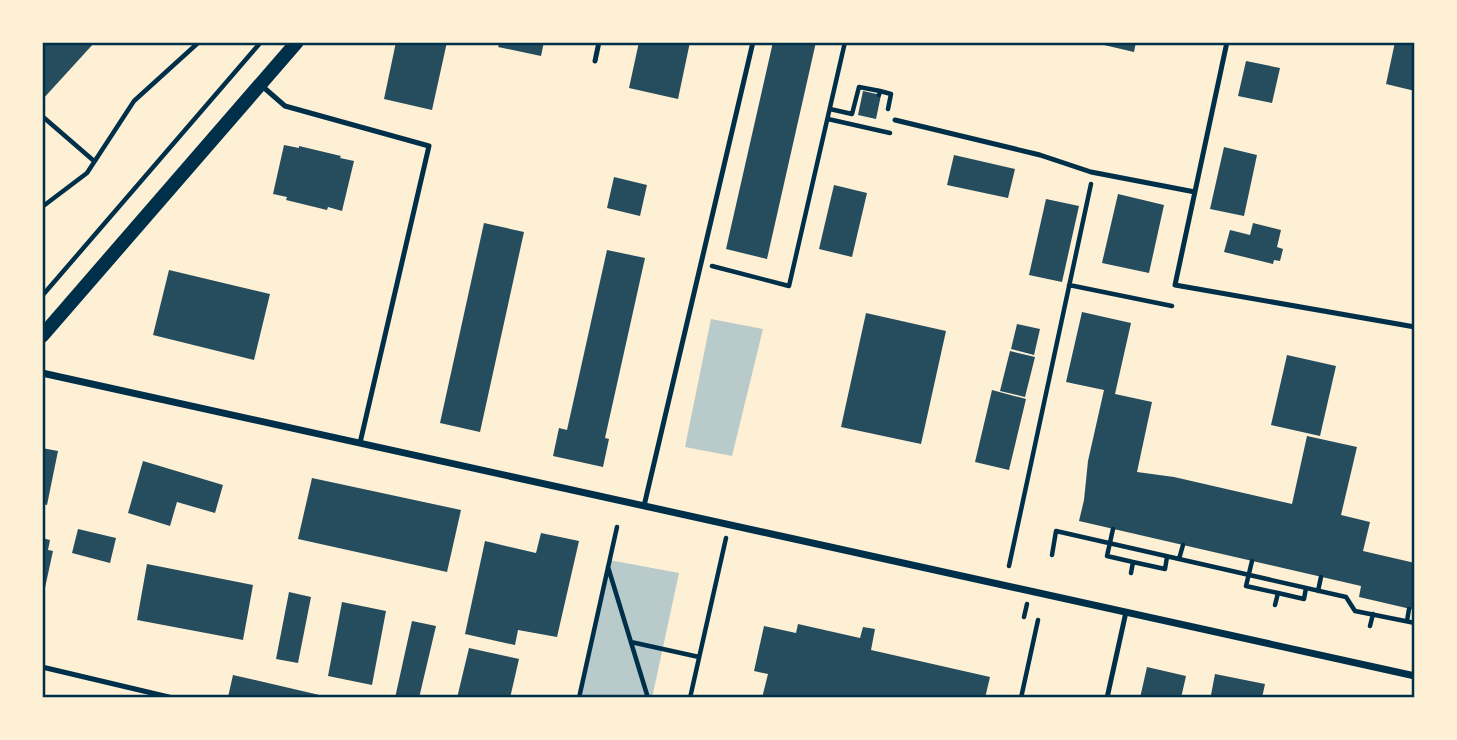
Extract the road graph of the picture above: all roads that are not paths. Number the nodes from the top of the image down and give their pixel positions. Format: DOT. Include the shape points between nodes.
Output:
graph roads {
  1 [pos="297,42"];
  2 [pos="599,42"];
  3 [pos="753,42"];
  4 [pos="1227,42"];
  5 [pos="595,61"];
  6 [pos="260,84"];
  7 [pos="895,120"];
  8 [pos="1195,192"];
  9 [pos="1415,327"];
  10 [pos="42,336"];
  11 [pos="42,373"];
  12 [pos="360,443"];
  13 [pos="643,506"];
  14 [pos="1126,612"];
  15 [pos="42,667"];
  16 [pos="1415,676"];
  17 [pos="173,698"];
  18 [pos="1107,698"];
  1 -- 6 [label="main road"];
  2 -- 5 [label="lane"];
  3 -- 13 [label="lane"];
  4 -- 8 [label="lane"];
  6 -- 10 [label="main road"];
  6 -- 12 [label="lane" via="285,106 429,146"];
  7 -- 8 [label="lane" via="1040,155 1093,173"];
  8 -- 9 [label="lane" via="1175,285"];
  11 -- 12 [label="street"];
  12 -- 13 [label="street"];
  13 -- 14 [label="street"];
  14 -- 16 [label="street"];
  14 -- 18 [label="lane"];
  15 -- 17 [label="lane"];
}
